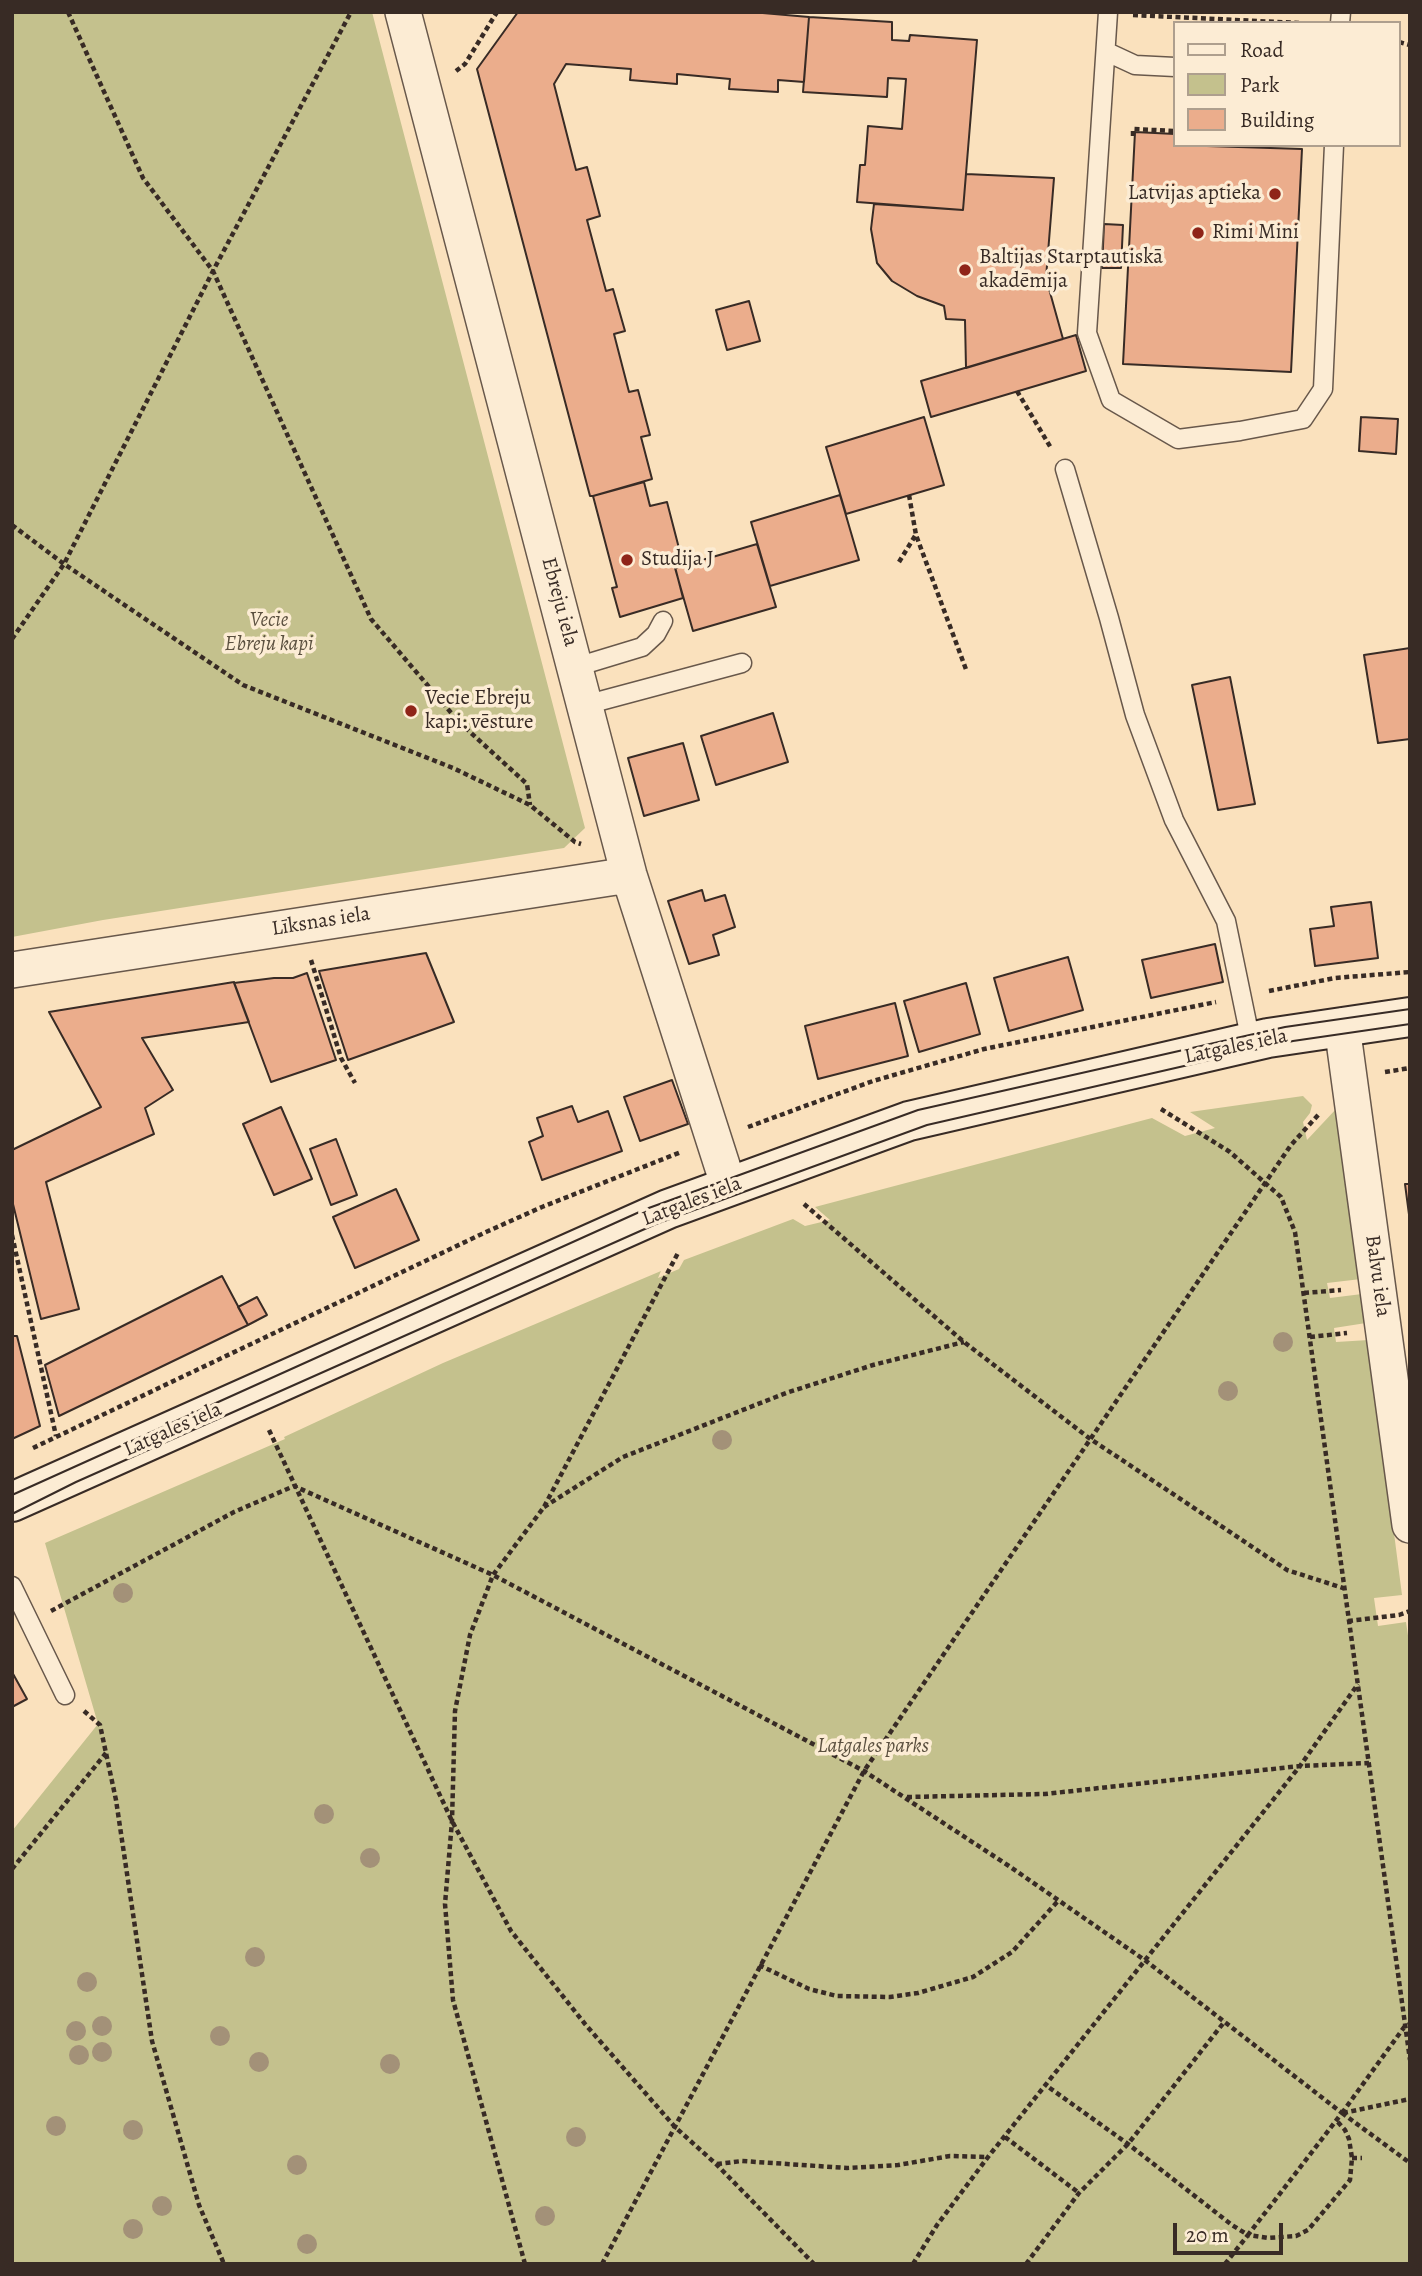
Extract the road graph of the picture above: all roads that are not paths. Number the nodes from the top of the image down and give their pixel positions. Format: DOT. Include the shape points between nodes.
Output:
graph roads {
  1 [pos="403,12"];
  2 [pos="1108,13"];
  3 [pos="1107,52"];
  4 [pos="1174,67"];
  5 [pos="1334,147"];
  6 [pos="1065,469"];
  7 [pos="663,621"];
  8 [pos="742,663"];
  9 [pos="576,667"];
  10 [pos="585,705"];
  11 [pos="627,867"];
  12 [pos="12,970"];
  13 [pos="1410,1017"];
  14 [pos="1342,1026"];
  15 [pos="1251,1042"];
  16 [pos="729,1187"];
  17 [pos="12,1502"];
  18 [pos="1410,1525"];
  19 [pos="12,1586"];
  20 [pos="65,1695"];
  1 -- 9 [label="street, Ebreju iela"];
  2 -- 3 [label="lane"];
  3 -- 4 [label="lane" via="1135,65"];
  3 -- 5 [label="lane" via="1087,333 1111,400 1178,439 1303,419 1324,388"];
  6 -- 15 [label="lane" via="1135,715 1174,820 1226,921"];
  7 -- 9 [label="lane" via="642,647"];
  8 -- 10 [label="lane"];
  9 -- 10 [label="street, Ebreju iela"];
  10 -- 11 [label="street, Ebreju iela"];
  11 -- 12 [label="street, Līksnas iela" via="303,925"];
  11 -- 16 [label="street, Ebreju iela"];
  13 -- 14 [label="street, Latgales iela"];
  14 -- 15 [label="street, Latgales iela"];
  14 -- 18 [label="street, Balvu iela"];
  15 -- 16 [label="street, Latgales iela" via="909,1121"];
  16 -- 17 [label="street, Latgales iela" via="571,1251"];
  19 -- 20 [label="lane"];
}
